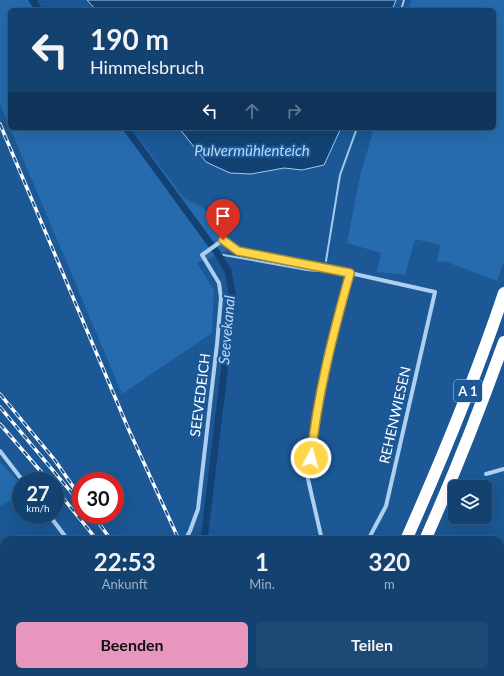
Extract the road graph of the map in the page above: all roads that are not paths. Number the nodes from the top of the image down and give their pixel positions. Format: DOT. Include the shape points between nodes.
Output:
graph roads {
  1 [pos="350,273"];
  2 [pos="504,293"];
  3 [pos="504,342"];
  4 [pos="0,452"];
  5 [pos="504,469"];
  6 [pos="16,472"];
  7 [pos="486,474"];
  8 [pos="56,524"];
  9 [pos="65,536"];
  10 [pos="187,536"];
  11 [pos="321,536"];
  12 [pos="370,536"];
  13 [pos="408,536"];
  14 [pos="426,536"];
  1 -- 10 [label="street, SEEVEDEICH" via="238,251 223,240 202,255 219,283 221,298 198,509"];
  1 -- 11 [label="street" via="330,346 313,435 308,479"];
  1 -- 12 [label="street, REHENWIESEN" via="435,292 386,506"];
  2 -- 13 [label="highway, A 1" via="471,384"];
  3 -- 14 [label="highway, A 1" via="468,438"];
  4 -- 6 [label="street"];
  5 -- 7 [label="street"];
  8 -- 9 [label="street"];
}
